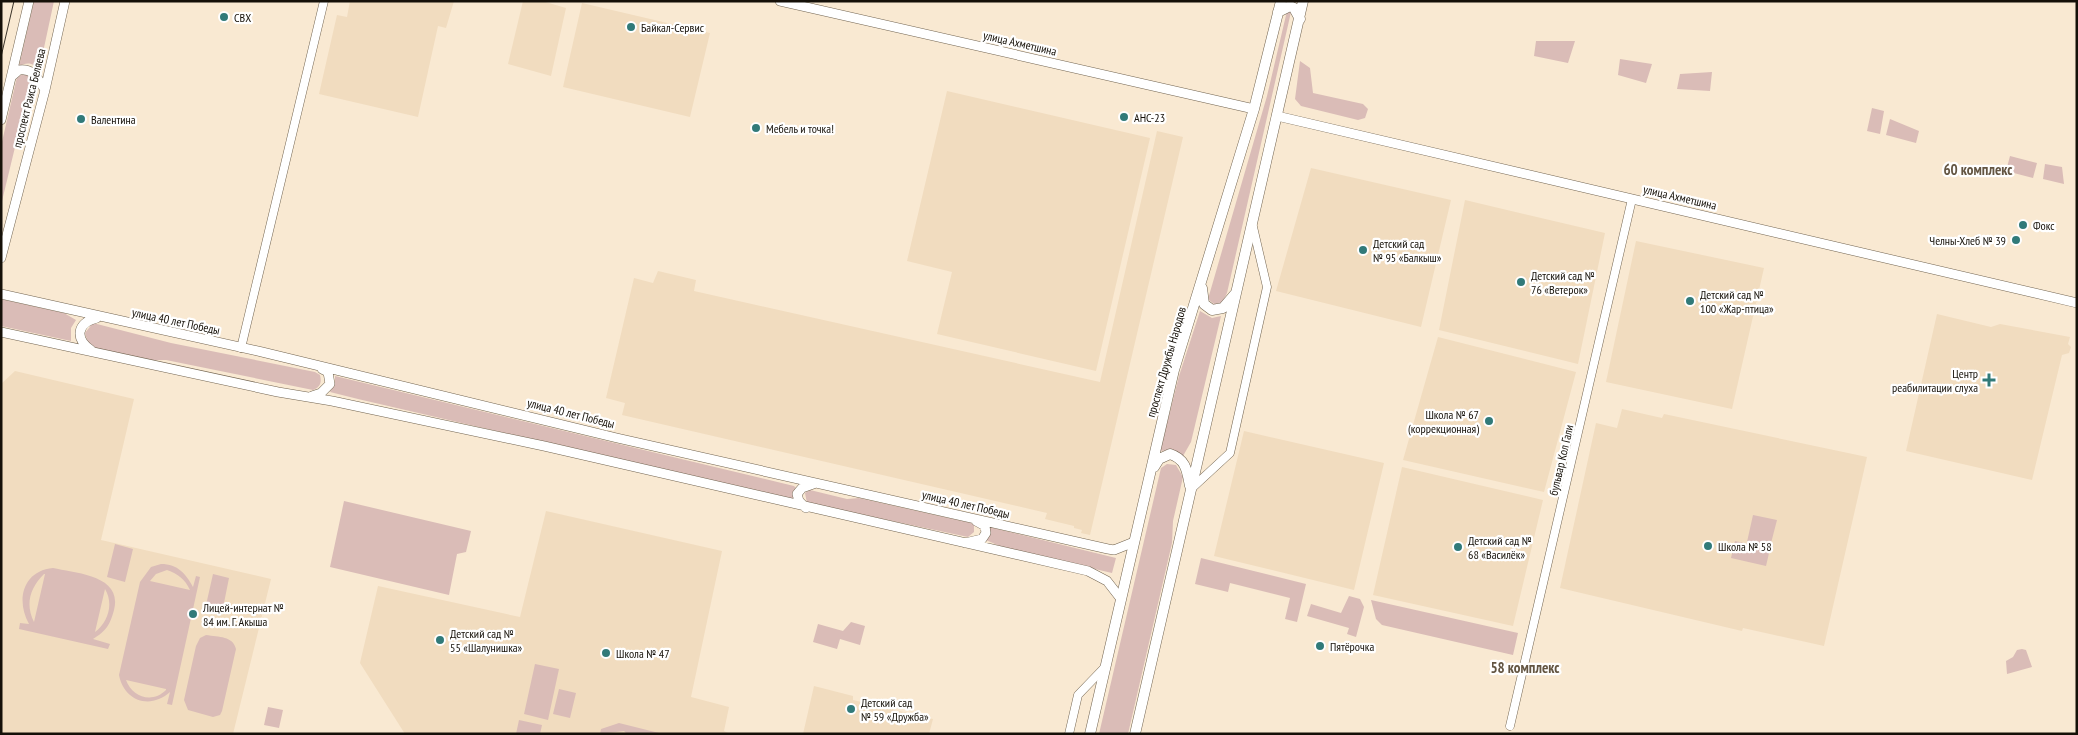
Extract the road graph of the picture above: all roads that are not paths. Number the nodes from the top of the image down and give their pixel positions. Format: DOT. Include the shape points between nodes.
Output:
graph roads {
  1 [pos="29,1"];
  2 [pos="65,1"];
  3 [pos="324,1"];
  4 [pos="780,1"];
  5 [pos="1281,1"];
  6 [pos="1303,1"];
  7 [pos="1278,12"];
  8 [pos="1300,19"];
  9 [pos="12,76"];
  10 [pos="45,90"];
  11 [pos="1254,109"];
  12 [pos="1277,116"];
  13 [pos="1,120"];
  14 [pos="1632,199"];
  15 [pos="1252,225"];
  16 [pos="1,258"];
  17 [pos="1201,285"];
  18 [pos="1236,293"];
  19 [pos="1,294"];
  20 [pos="2077,303"];
  21 [pos="100,318"];
  22 [pos="1,332"];
  23 [pos="241,348"];
  24 [pos="93,352"];
  25 [pos="315,366"];
  26 [pos="310,397"];
  27 [pos="1150,474"];
  28 [pos="816,483"];
  29 [pos="1191,489"];
  30 [pos="806,508"];
  31 [pos="970,517"];
  32 [pos="1134,542"];
  33 [pos="962,544"];
  34 [pos="1121,599"];
  35 [pos="1104,668"];
  36 [pos="1510,726"];
  37 [pos="1069,734"];
  38 [pos="1090,734"];
  39 [pos="1135,734"];
  1 -- 9 [label="street, проспект Раиса Беляева"];
  2 -- 10 [label="street, проспект Раиса Беляева"];
  3 -- 23 [label="street"];
  4 -- 11 [label="street, улица Ахметшина"];
  5 -- 7 [label="main road, проспект Дружбы Народов"];
  6 -- 8 [label="main road"];
  7 -- 8 [label="main road" via="1290,6"];
  7 -- 11 [label="main road, проспект Дружбы Народов"];
  8 -- 12 [label="main road"];
  9 -- 10 [label="street" via="19,70 29,70"];
  9 -- 13 [label="street, проспект Раиса Беляева"];
  10 -- 16 [label="street, проспект Раиса Беляева"];
  11 -- 17 [label="main road, проспект Дружбы Народов"];
  12 -- 14 [label="street, улица Ахметшина"];
  12 -- 15 [label="main road"];
  14 -- 20 [label="street, улица Ахметшина"];
  14 -- 36 [label="street, бульвар Кол Гали"];
  15 -- 18 [label="main road"];
  15 -- 29 [label="street" via="1267,287 1232,446 1230,453"];
  17 -- 18 [label="main road" via="1204,304 1212,310 1223,308"];
  17 -- 27 [label="main road, проспект Дружбы Народов" via="1174,370"];
  18 -- 29 [label="main road"];
  19 -- 21 [label="street, улица 40 лет Победы"];
  21 -- 23 [label="street, улица 40 лет Победы"];
  21 -- 24 [label="street" via="89,320 81,330 83,344"];
  22 -- 24 [label="street"];
  23 -- 25 [label="street, улица 40 лет Победы"];
  24 -- 26 [label="street"];
  25 -- 26 [label="street" via="328,372 330,384 321,393"];
  25 -- 28 [label="street, улица 40 лет Победы"];
  26 -- 30 [label="street" via="544,446"];
  27 -- 29 [label="main road" via="1159,459 1170,454 1179,456 1185,464"];
  27 -- 32 [label="main road, проспект Дружбы Народов"];
  28 -- 30 [label="street" via="802,488 797,494"];
  28 -- 31 [label="street, улица 40 лет Победы"];
  29 -- 39 [label="main road"];
  30 -- 33 [label="street"];
  31 -- 32 [label="street, улица 40 лет Победы" via="1114,550"];
  31 -- 33 [label="street" via="985,526 986,533 982,539"];
  32 -- 34 [label="main road, проспект Дружбы Народов"];
  33 -- 34 [label="street" via="1097,574 1112,586"];
  34 -- 35 [label="main road, проспект Дружбы Народов"];
  35 -- 37 [label="street" via="1078,695"];
  35 -- 38 [label="main road, проспект Дружбы Народов"];
}
